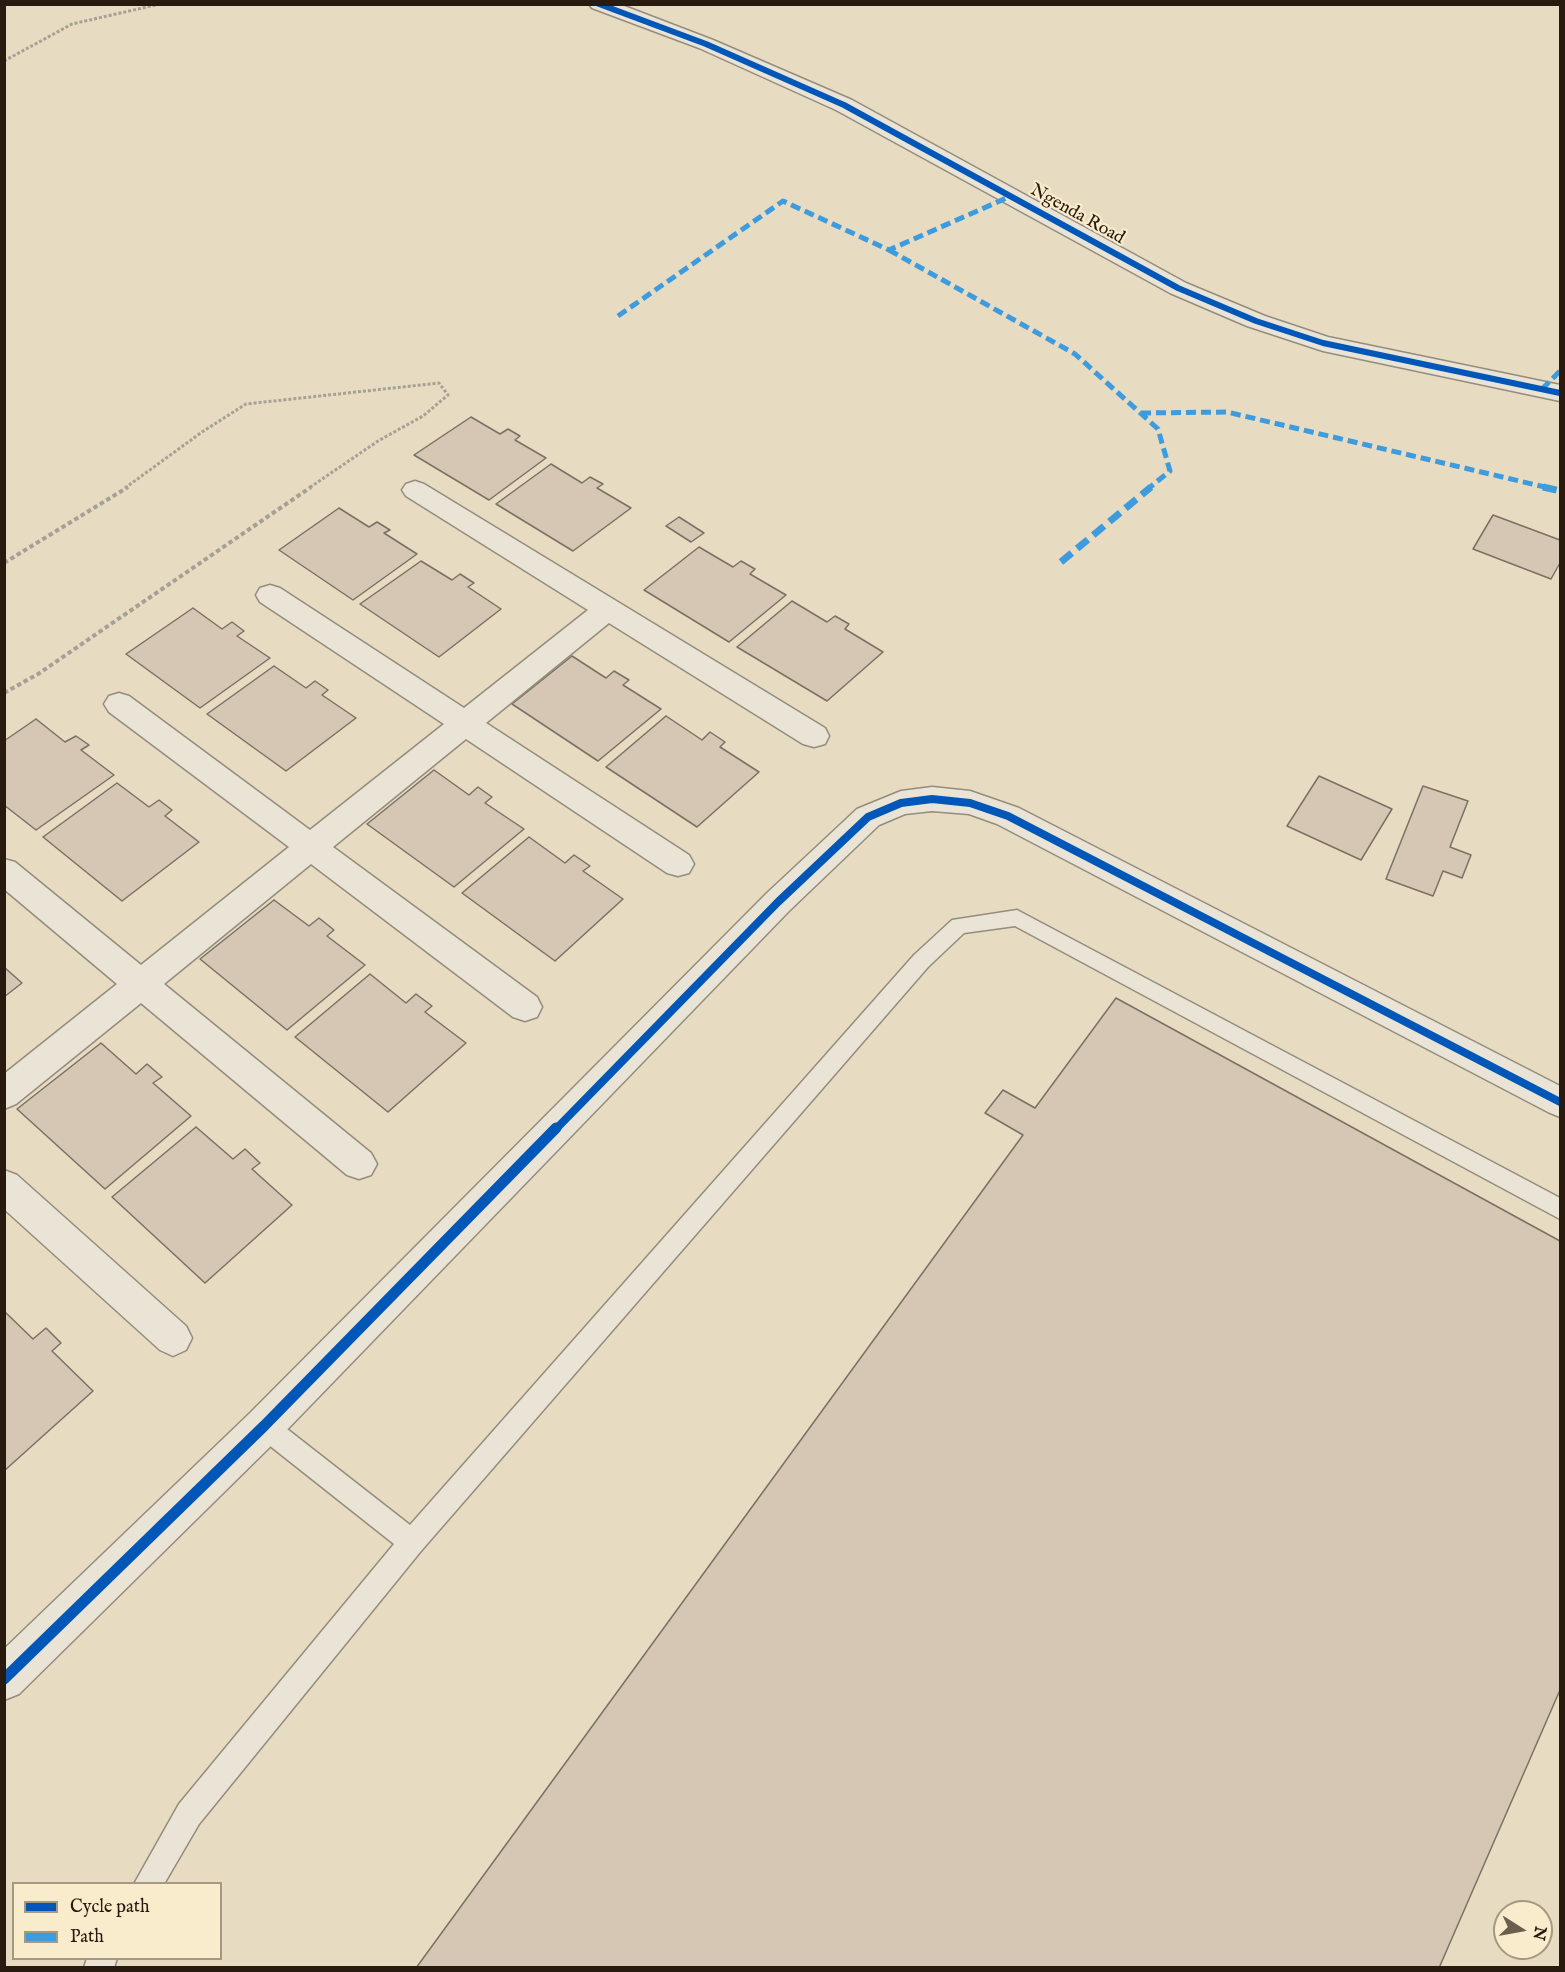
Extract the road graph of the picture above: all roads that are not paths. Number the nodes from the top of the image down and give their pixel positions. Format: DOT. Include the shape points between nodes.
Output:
graph roads {
  1 [pos="599,4"];
  2 [pos="1560,393"];
  3 [pos="415,490"];
  4 [pos="270,595"];
  5 [pos="607,609"];
  6 [pos="119,704"];
  7 [pos="465,723"];
  8 [pos="814,736"];
  9 [pos="311,847"];
  10 [pos="678,864"];
  11 [pos="4,871"];
  12 [pos="141,984"];
  13 [pos="525,1007"];
  14 [pos="4,1094"];
  15 [pos="1560,1102"];
  16 [pos="359,1164"];
  17 [pos="4,1186"];
  18 [pos="1560,1209"];
  19 [pos="173,1338"];
  20 [pos="264,1426"];
  21 [pos="412,1542"];
  22 [pos="4,1679"];
  23 [pos="149,1882"];
  1 -- 2 [label="street, Ngenda Road" via="706,44 844,105 1178,288 1256,321 1323,343"];
  3 -- 5 [label="street"];
  4 -- 7 [label="street"];
  5 -- 7 [label="street"];
  5 -- 8 [label="street"];
  6 -- 9 [label="street"];
  7 -- 9 [label="street"];
  7 -- 10 [label="street"];
  9 -- 12 [label="street"];
  9 -- 13 [label="street"];
  11 -- 12 [label="street"];
  12 -- 14 [label="street"];
  12 -- 16 [label="street"];
  15 -- 20 [label="street" via="1008,816 960,802 932,799 901,803 868,817 778,902"];
  17 -- 19 [label="street"];
  18 -- 21 [label="lane" via="1017,918 959,926 914,970"];
  20 -- 21 [label="lane"];
  20 -- 22 [label="street"];
  21 -- 23 [label="lane" via="189,1814"];
}
